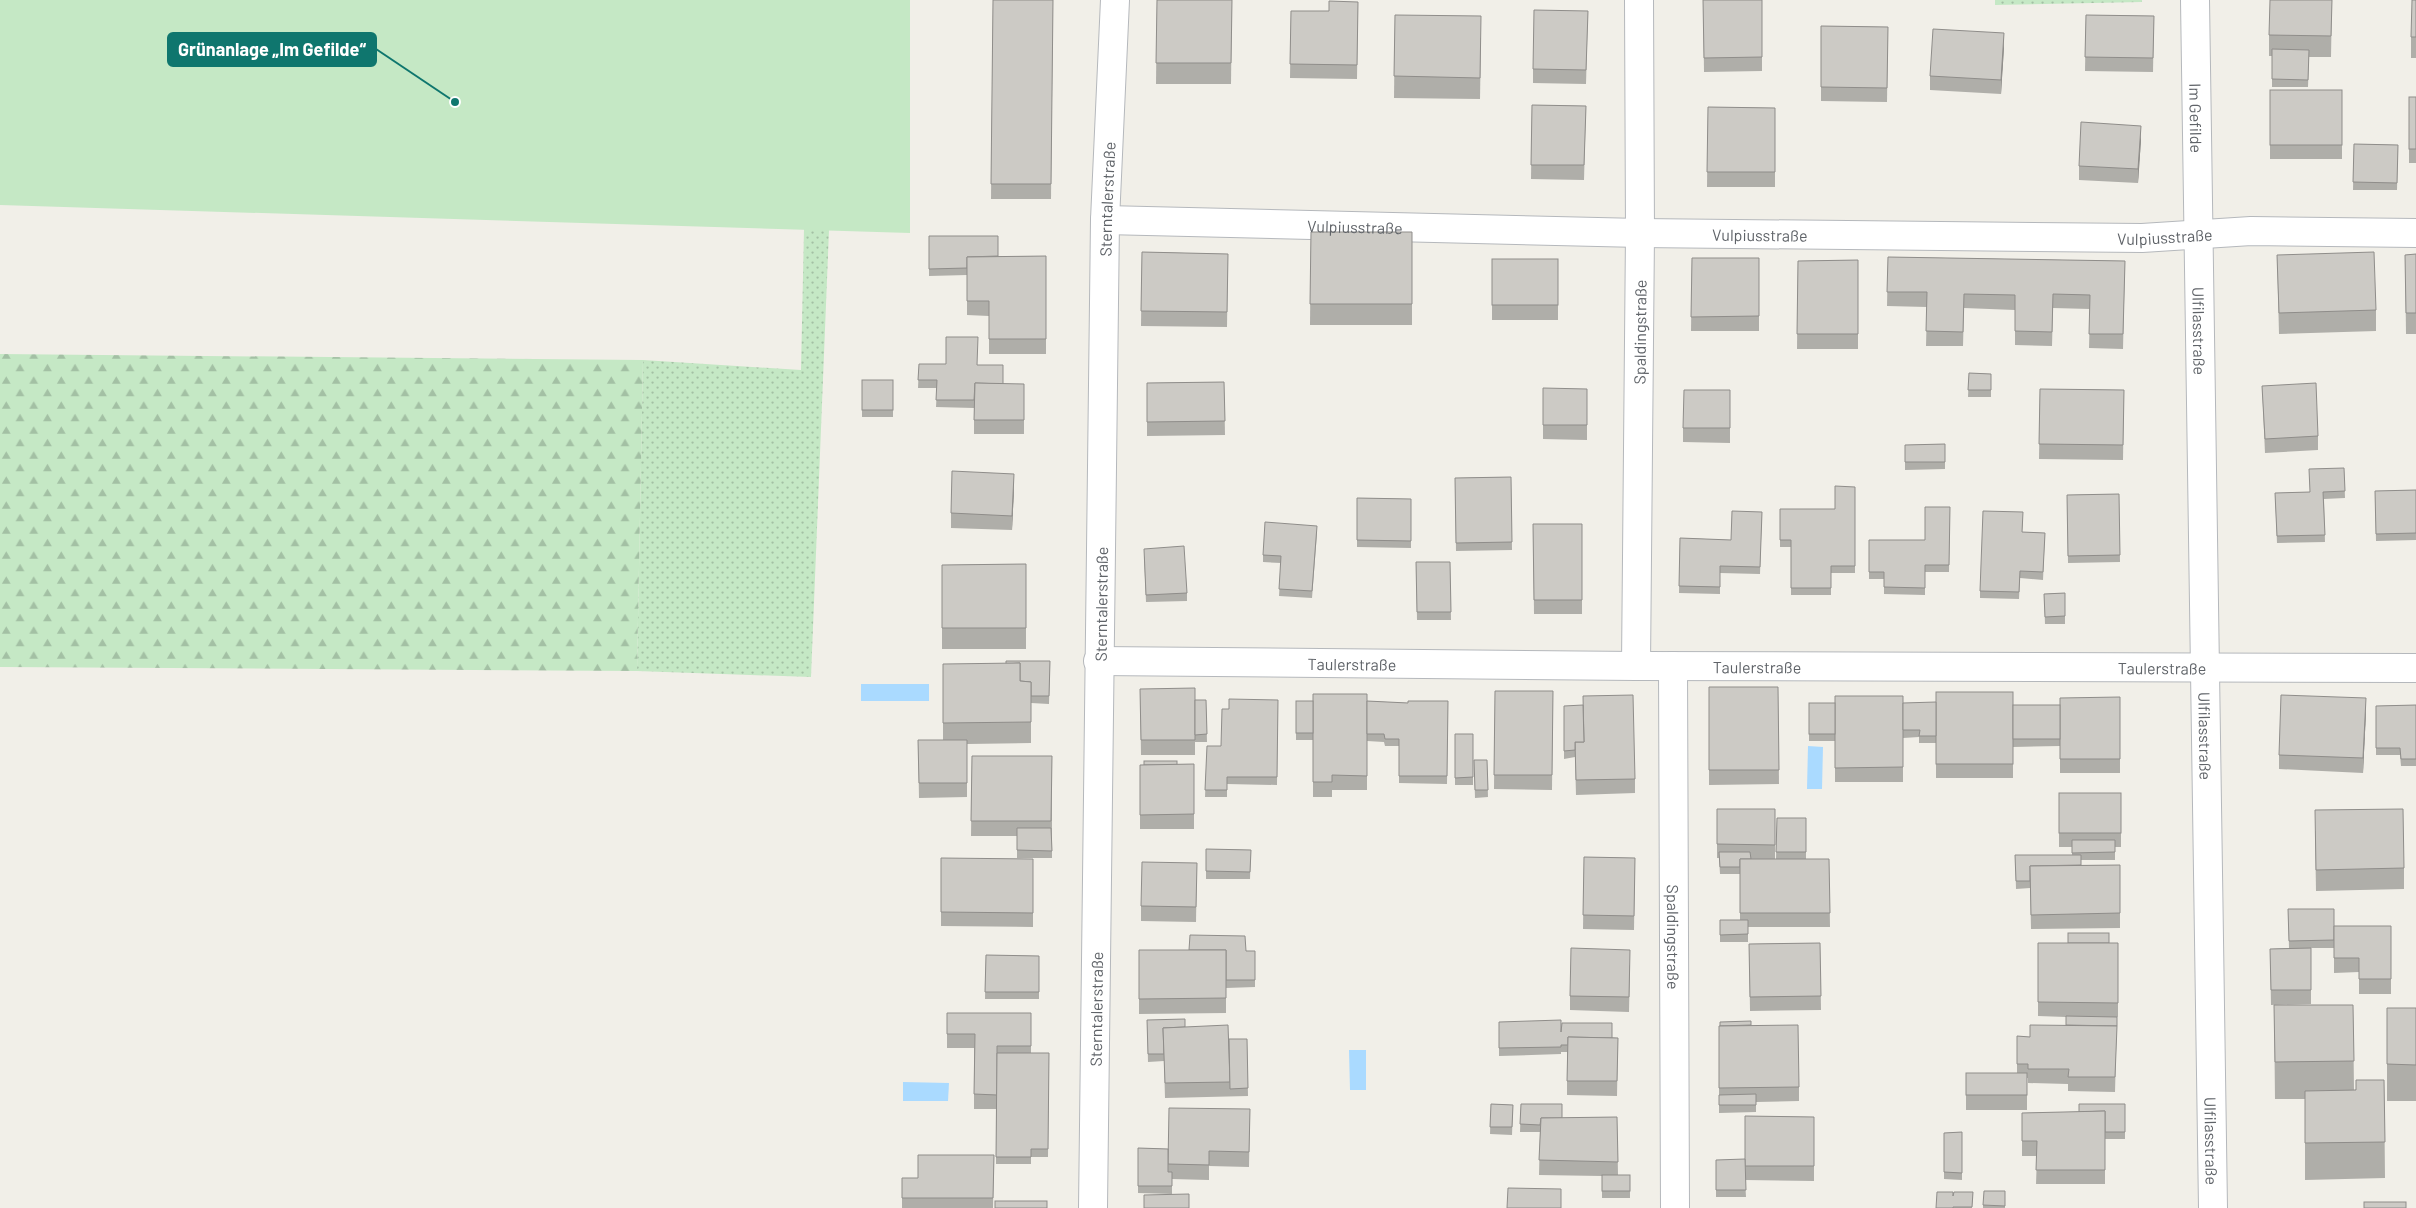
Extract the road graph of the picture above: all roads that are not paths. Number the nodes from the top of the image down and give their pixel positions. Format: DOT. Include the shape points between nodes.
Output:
graph roads {
  1 [pos="1115,0"];
  2 [pos="1638,0"];
  3 [pos="2195,0"];
  4 [pos="1105,220"];
  5 [pos="1640,233"];
  6 [pos="2416,233"];
  7 [pos="2199,234"];
  8 [pos="1098,661"];
  9 [pos="1636,666"];
  10 [pos="1673,666"];
  11 [pos="2204,666"];
  12 [pos="2416,668"];
  13 [pos="1093,1208"];
  14 [pos="1676,1208"];
  15 [pos="2213,1208"];
  1 -- 4 [label="street, Sterntalerstraße"];
  2 -- 5 [label="street, Spaldingstraße"];
  3 -- 7 [label="street, Im Gefilde"];
  4 -- 5 [label="street, Vulpiusstraße"];
  4 -- 8 [label="street, Sterntalerstraße"];
  5 -- 7 [label="street, Vulpiusstraße" via="2142,238"];
  5 -- 9 [label="street, Spaldingstraße"];
  6 -- 7 [label="street, Vulpiusstraße" via="2251,231"];
  7 -- 11 [label="street, Ulfilasstraße"];
  8 -- 9 [label="street, Taulerstraße"];
  8 -- 13 [label="street, Sterntalerstraße"];
  9 -- 10 [label="street, Taulerstraße"];
  10 -- 11 [label="street, Taulerstraße"];
  10 -- 14 [label="street, Spaldingstraße"];
  11 -- 12 [label="street, Taulerstraße"];
  11 -- 15 [label="street, Ulfilasstraße"];
}
